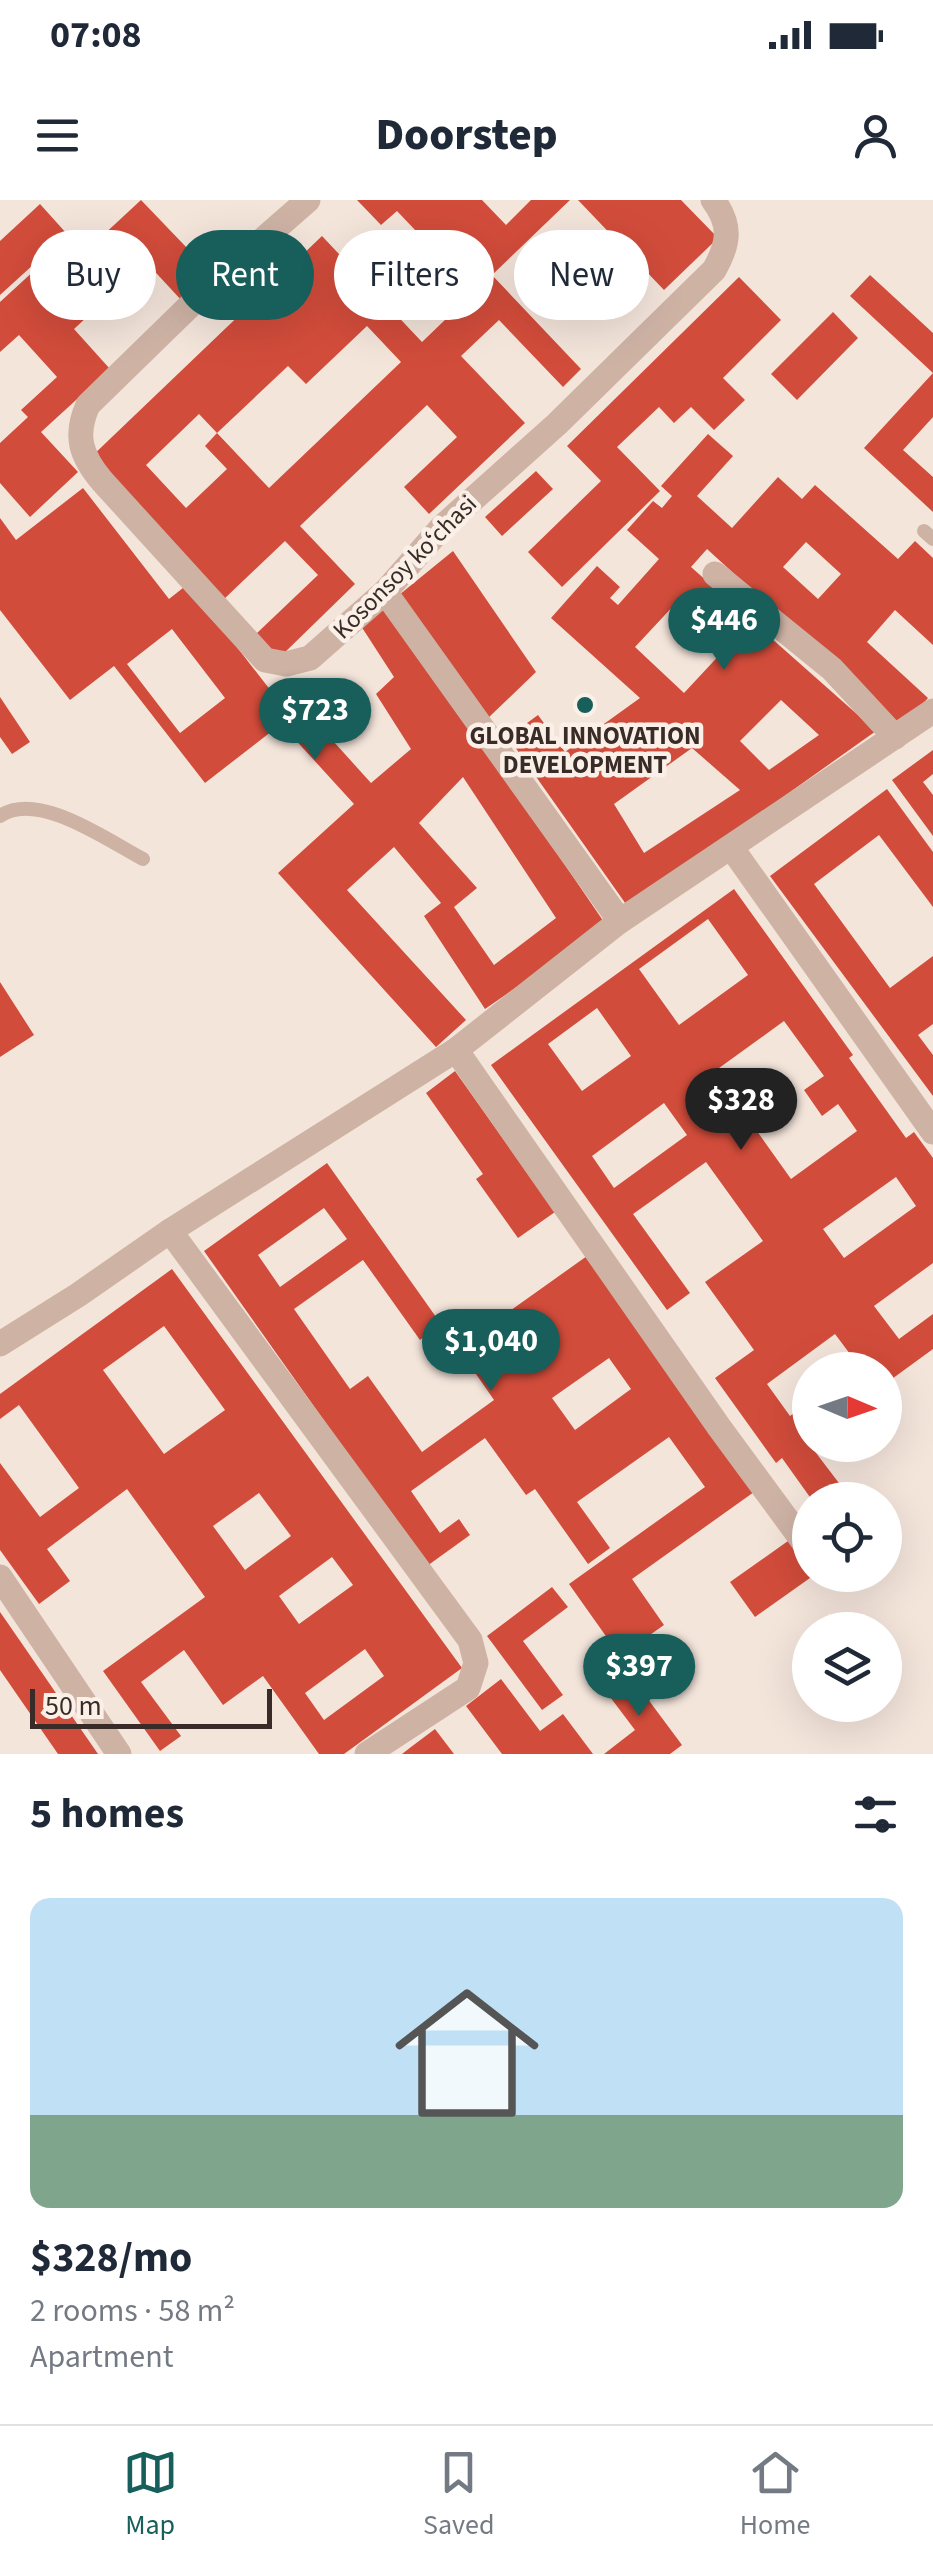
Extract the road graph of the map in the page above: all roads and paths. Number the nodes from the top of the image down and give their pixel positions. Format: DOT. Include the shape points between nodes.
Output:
graph roads {
  1 [pos="308,200"];
  2 [pos="713,200"];
  3 [pos="714,574"];
  4 [pos="385,592"];
  5 [pos="933,712"];
  6 [pos="895,737"];
  7 [pos="0,816"];
  8 [pos="731,848"];
  9 [pos="143,858"];
  10 [pos="620,921"];
  11 [pos="456,1050"];
  12 [pos="933,1132"];
  13 [pos="170,1231"];
  14 [pos="0,1344"];
  15 [pos="792,1526"];
  16 [pos="0,1577"];
  17 [pos="118,1754"];
  18 [pos="366,1754"];
  1 -- 4 [label="street, Kosonsoy koʻchasi" via="88,405 81,420 82,453 265,660 310,658"];
  2 -- 4 [label="street, Kosonsoy koʻchasi" via="726,230 726,248 714,270 442,527"];
  3 -- 6 [label="street" via="832,668"];
  4 -- 10 [label="street"];
  5 -- 6 [label="street"];
  6 -- 8 [label="street"];
  7 -- 9 [label="lane" via="33,807"];
  8 -- 10 [label="street"];
  8 -- 12 [label="street"];
  10 -- 11 [label="street"];
  11 -- 13 [label="street"];
  11 -- 15 [label="street"];
  13 -- 14 [label="street"];
  13 -- 18 [label="street" via="470,1640 476,1663 468,1688"];
  16 -- 17 [label="street"];
}
